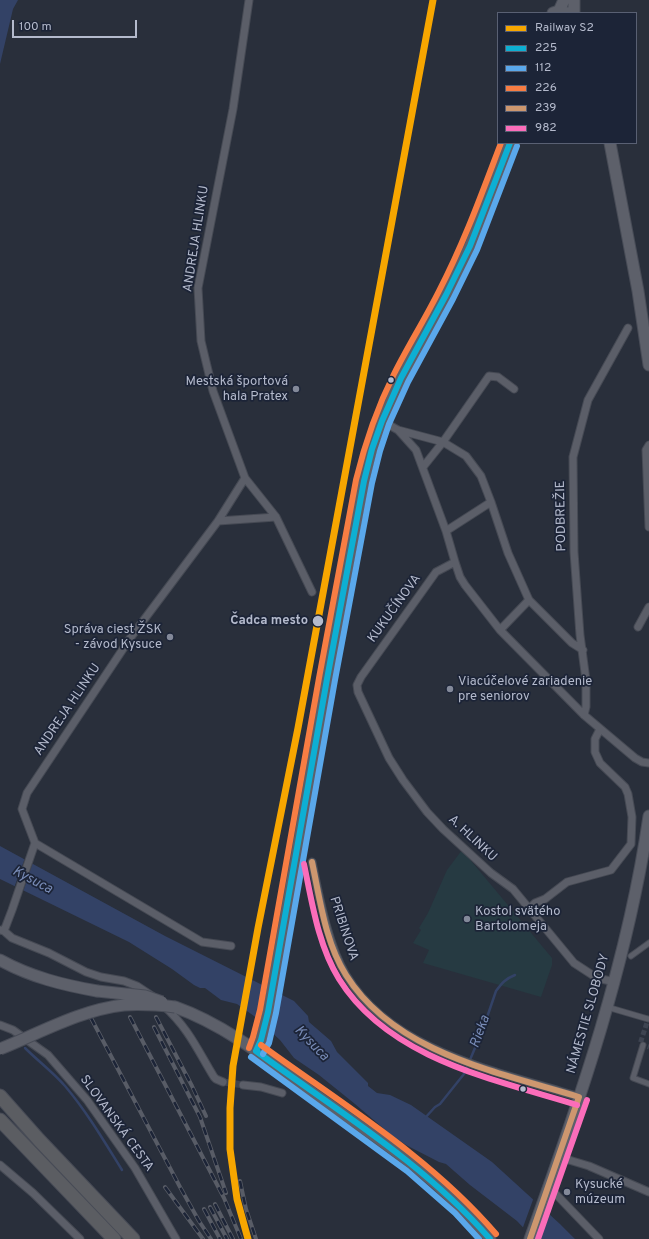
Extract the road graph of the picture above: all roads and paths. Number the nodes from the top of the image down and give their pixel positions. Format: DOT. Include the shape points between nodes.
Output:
graph roads {
  1 [pos="249,0"];
  2 [pos="564,0"];
  3 [pos="574,0"];
  4 [pos="560,12"];
  5 [pos="574,12"];
  6 [pos="510,144"];
  7 [pos="610,144"];
  8 [pos="628,328"];
  9 [pos="649,365"];
  10 [pos="514,389"];
  11 [pos="382,422"];
  12 [pos="398,430"];
  13 [pos="443,442"];
  14 [pos="649,445"];
  15 [pos="424,467"];
  16 [pos="245,478"];
  17 [pos="491,502"];
  18 [pos="276,517"];
  19 [pos="218,521"];
  20 [pos="649,527"];
  21 [pos="446,531"];
  22 [pos="455,562"];
  23 [pos="312,592"];
  24 [pos="529,600"];
  25 [pos="649,607"];
  26 [pos="638,627"];
  27 [pos="500,630"];
  28 [pos="583,650"];
  29 [pos="361,677"];
  30 [pos="584,715"];
  31 [pos="600,729"];
  32 [pos="649,763"];
  33 [pos="649,816"];
  34 [pos="35,843"];
  35 [pos="312,862"];
  36 [pos="531,910"];
  37 [pos="2,930"];
  38 [pos="649,943"];
  39 [pos="232,946"];
  40 [pos="631,956"];
  41 [pos="0,960"];
  42 [pos="615,982"];
  43 [pos="175,1006"];
  44 [pos="607,1007"];
  45 [pos="648,1019"];
  46 [pos="0,1026"];
  47 [pos="643,1045"];
  48 [pos="0,1049"];
  49 [pos="256,1052"];
  50 [pos="223,1082"];
  51 [pos="649,1084"];
  52 [pos="243,1085"];
  53 [pos="282,1093"];
  54 [pos="0,1096"];
  55 [pos="579,1097"];
  56 [pos="0,1120"];
  57 [pos="559,1157"];
  58 [pos="0,1165"];
  59 [pos="548,1190"];
  60 [pos="649,1192"];
  61 [pos="80,1239"];
  62 [pos="114,1239"];
  63 [pos="133,1239"];
  64 [pos="176,1239"];
  65 [pos="490,1239"];
  66 [pos="530,1239"];
  67 [pos="599,1239"];
  1 -- 16 [label="street, ANDREJA HLINKU" via="233,110 198,288 201,341 213,391"];
  2 -- 4 [label="main road"];
  3 -- 5 [label="main road"];
  6 -- 11 [label="main road" via="470,246 401,378"];
  7 -- 9 [label="main road"];
  8 -- 28 [label="street, PODBREŽIE" via="588,400 573,457 574,552"];
  10 -- 13 [label="street" via="498,377 489,376"];
  11 -- 12 [label="street"];
  11 -- 49 [label="main road" via="364,481 268,1012"];
  12 -- 13 [label="street"];
  12 -- 15 [label="street" via="416,450"];
  13 -- 15 [label="street"];
  13 -- 17 [label="street" via="466,456 481,476"];
  14 -- 20 [label="street" via="646,450"];
  15 -- 21 [label="street"];
  16 -- 18 [label="street, ANDREJA HLINKU"];
  16 -- 19 [label="street, ANDREJA HLINKU"];
  17 -- 21 [label="street"];
  17 -- 24 [label="street" via="508,553"];
  18 -- 19 [label="street"];
  18 -- 23 [label="street, ANDREJA HLINKU"];
  19 -- 34 [label="street, ANDREJA HLINKU" via="131,637 27,794 22,809"];
  21 -- 22 [label="street"];
  22 -- 27 [label="street" via="465,585"];
  22 -- 29 [label="street, KUKUČÍNOVA" via="436,572"];
  24 -- 27 [label="street"];
  24 -- 28 [label="street" via="572,643"];
  25 -- 26 [label="street"];
  27 -- 30 [label="street"];
  28 -- 30 [label="street, PODBREŽIE" via="586,680"];
  29 -- 36 [label="street, A. HLINKU" via="357,689 360,698 389,758 415,798 443,829 512,889"];
  30 -- 31 [label="street"];
  31 -- 32 [label="street" via="635,758"];
  31 -- 36 [label="street" via="595,739 595,752 600,763 619,780 628,794 632,817 631,844 611,870 567,882 545,899 535,903"];
  33 -- 42 [label="main road, NÁMESTIE SLOBODY" via="641,867"];
  34 -- 37 [label="street" via="12,910"];
  34 -- 39 [label="street" via="202,942"];
  35 -- 55 [label="street, PRIBINOVA" via="336,954 359,994 377,1013 425,1044 465,1061"];
  36 -- 42 [label="street, A. HLINKU" via="574,963 597,978"];
  37 -- 50 [label="street" via="12,938 86,972 124,981 157,999 181,1023 214,1077"];
  38 -- 40 [label="street"];
  41 -- 43 [label="main road, bridge" via="53,982 98,991 145,996"];
  42 -- 44 [label="main road, NÁMESTIE SLOBODY"];
  43 -- 48 [label="main road, bridge" via="142,1004 103,1009 60,1023"];
  43 -- 49 [label="main road" via="203,1018"];
  44 -- 45 [label="street"];
  44 -- 55 [label="main road, NÁMESTIE SLOBODY"];
  46 -- 64 [label="street, SLOVANSKÁ CESTA" via="13,1030 48,1055 87,1100 135,1168"];
  47 -- 51 [label="street" via="634,1078"];
  49 -- 65 [label="main road" via="405,1158 450,1196"];
  52 -- 53 [label="street"];
  54 -- 63 [label="highway"];
  55 -- 57 [label="main road, NÁMESTIE SLOBODY"];
  56 -- 62 [label="highway"];
  57 -- 59 [label="main road, NÁMESTIE SLOBODY"];
  57 -- 60 [label="street" via="589,1166"];
  58 -- 61 [label="street"];
  59 -- 66 [label="main road, NÁMESTIE SLOBODY"];
  59 -- 67 [label="street"];
}
